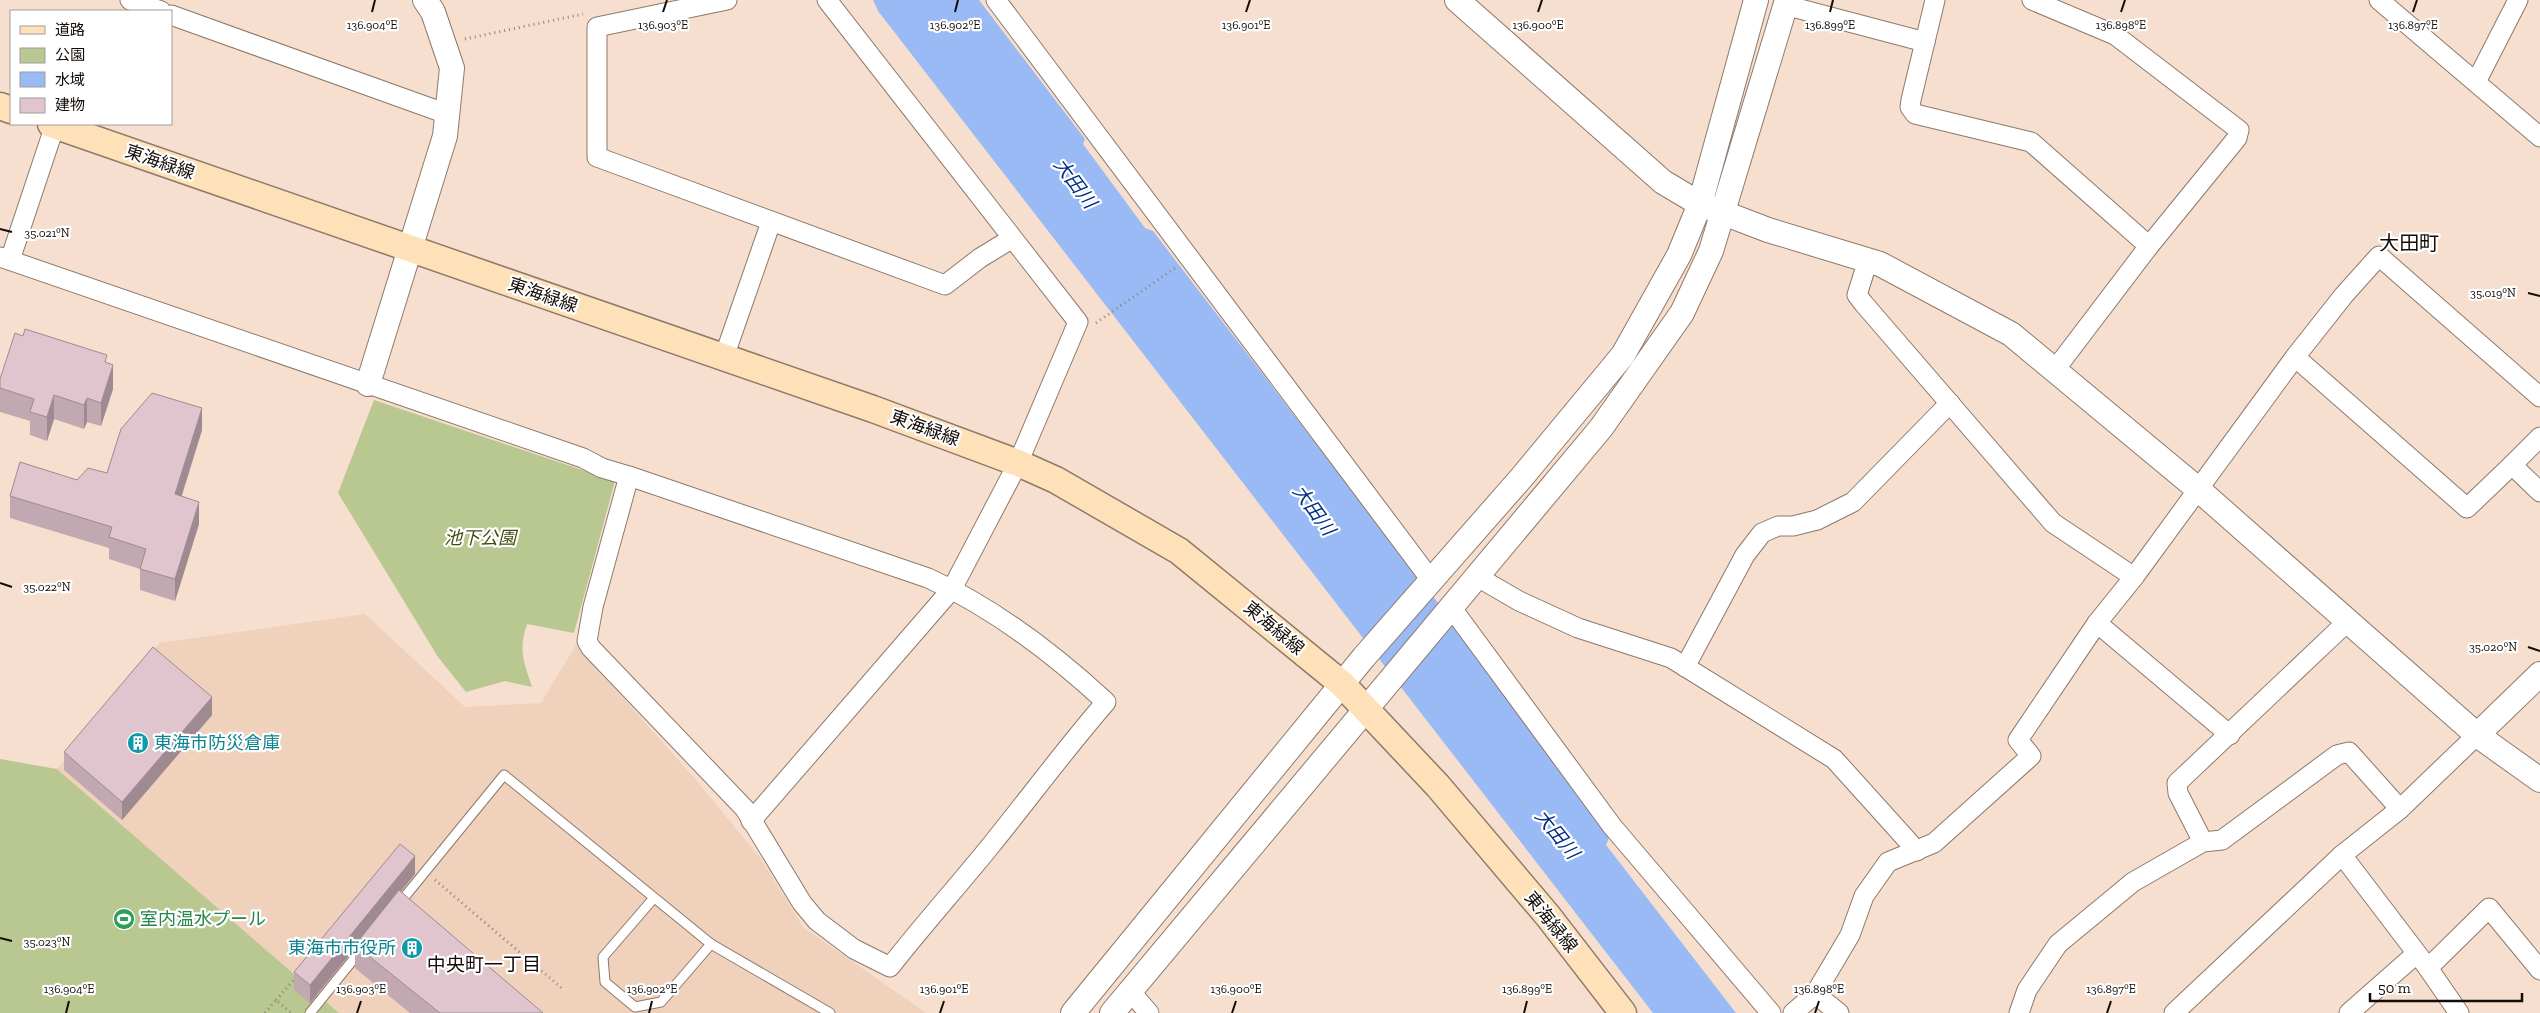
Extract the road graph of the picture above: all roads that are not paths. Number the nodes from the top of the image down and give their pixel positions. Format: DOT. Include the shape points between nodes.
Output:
graph roads {
  1 [pos="130,0"];
  2 [pos="425,0"];
  3 [pos="727,0"];
  4 [pos="828,0"];
  5 [pos="996,0"];
  6 [pos="1457,0"];
  7 [pos="1756,0"];
  8 [pos="1935,0"];
  9 [pos="2032,0"];
  10 [pos="2379,0"];
  11 [pos="2518,0"];
  12 [pos="1786,3"];
  13 [pos="158,10"];
  14 [pos="172,15"];
  15 [pos="1925,42"];
  16 [pos="2476,82"];
  17 [pos="447,114"];
  18 [pos="53,125"];
  19 [pos="2540,137"];
  20 [pos="1700,204"];
  21 [pos="1722,213"];
  22 [pos="771,222"];
  23 [pos="1011,239"];
  24 [pos="2149,246"];
  25 [pos="409,249"];
  26 [pos="5,258"];
  27 [pos="1868,260"];
  28 [pos="724,357"];
  29 [pos="2295,358"];
  30 [pos="2054,371"];
  31 [pos="368,384"];
  32 [pos="2540,397"];
  33 [pos="1950,404"];
  34 [pos="2540,437"];
  35 [pos="1018,462"];
  36 [pos="2512,465"];
  37 [pos="629,476"];
  38 [pos="2199,490"];
  39 [pos="2540,492"];
  40 [pos="1476,576"];
  41 [pos="2134,577"];
  42 [pos="1428,584"];
  43 [pos="952,589"];
  44 [pos="1448,610"];
  45 [pos="2347,622"];
  46 [pos="2097,623"];
  47 [pos="1685,667"];
  48 [pos="2540,674"];
  49 [pos="1342,684"];
  50 [pos="1365,709"];
  51 [pos="2477,734"];
  52 [pos="2230,735"];
  53 [pos="2540,780"];
  54 [pos="2400,809"];
  55 [pos="752,821"];
  56 [pos="2203,842"];
  57 [pos="1917,851"];
  58 [pos="2342,855"];
  59 [pos="653,899"];
  60 [pos="389,916"];
  61 [pos="370,939"];
  62 [pos="711,944"];
  63 [pos="2416,954"];
  64 [pos="2428,968"];
  65 [pos="2540,970"];
  66 [pos="1130,991"];
  67 [pos="1815,994"];
  68 [pos="310,1013"];
  69 [pos="830,1013"];
  70 [pos="1073,1013"];
  71 [pos="1112,1013"];
  72 [pos="1150,1013"];
  73 [pos="1623,1013"];
  74 [pos="1771,1013"];
  75 [pos="1793,1013"];
  76 [pos="1839,1013"];
  77 [pos="2019,1013"];
  78 [pos="2174,1013"];
  79 [pos="2349,1013"];
  80 [pos="2459,1013"];
  1 -- 13 [label="street"];
  2 -- 17 [label="street" via="433,12 452,68"];
  3 -- 22 [label="street" via="597,26 597,157"];
  4 -- 23 [label="street"];
  5 -- 42 [label="street"];
  6 -- 20 [label="street" via="1663,182"];
  7 -- 20 [label="street"];
  8 -- 15 [label="street"];
  9 -- 24 [label="street" via="2115,35 2240,130 2237,138"];
  10 -- 16 [label="street"];
  11 -- 16 [label="street"];
  12 -- 15 [label="street"];
  12 -- 21 [label="street"];
  14 -- 17 [label="street"];
  15 -- 24 [label="street" via="1910,106 1915,114 2031,142"];
  16 -- 19 [label="street"];
  17 -- 25 [label="street" via="445,136"];
  18 -- 25 [label="main road, 東海緑線"];
  18 -- 26 [label="street"];
  20 -- 21 [label="street"];
  20 -- 42 [label="street" via="1679,255 1623,355 1560,433"];
  21 -- 27 [label="street"];
  21 -- 40 [label="street" via="1711,251 1682,313 1601,428"];
  22 -- 23 [label="street" via="945,285"];
  22 -- 28 [label="street"];
  23 -- 35 [label="street" via="1078,322"];
  24 -- 30 [label="street"];
  25 -- 28 [label="main road, 東海緑線"];
  25 -- 31 [label="street"];
  26 -- 31 [label="street"];
  27 -- 30 [label="street" via="2011,334"];
  27 -- 33 [label="street" via="1857,295"];
  28 -- 35 [label="main road, 東海緑線"];
  29 -- 32 [label="street" via="2379,256"];
  29 -- 36 [label="street" via="2467,508"];
  29 -- 38 [label="street"];
  30 -- 38 [label="street"];
  31 -- 37 [label="street"];
  33 -- 41 [label="street" via="2053,523"];
  33 -- 47 [label="street" via="1853,502 1817,520 1778,526 1762,533 1745,555"];
  34 -- 36 [label="street"];
  35 -- 43 [label="street"];
  35 -- 49 [label="main road, 東海緑線" via="1056,480 1179,551"];
  36 -- 39 [label="street"];
  37 -- 43 [label="street"];
  37 -- 55 [label="street" via="593,607 587,641 745,809"];
  38 -- 41 [label="street"];
  38 -- 45 [label="street"];
  40 -- 44 [label="street"];
  40 -- 47 [label="street" via="1519,601 1578,628 1671,658"];
  41 -- 46 [label="street"];
  42 -- 49 [label="street"];
  43 -- 55 [label="street"];
  43 -- 55 [label="street" via="1032,641 1106,702 890,968 854,949 817,921 802,903"];
  44 -- 50 [label="street"];
  44 -- 74 [label="street" via="1612,826"];
  45 -- 51 [label="street"];
  45 -- 52 [label="street"];
  46 -- 52 [label="street"];
  46 -- 57 [label="street" via="2018,740 2031,756 1934,843"];
  47 -- 57 [label="street" via="1834,758"];
  48 -- 51 [label="street"];
  49 -- 50 [label="main road, 東海緑線"];
  49 -- 70 [label="street"];
  50 -- 66 [label="street"];
  50 -- 73 [label="main road, 東海緑線" via="1438,786 1535,900"];
  51 -- 53 [label="street"];
  51 -- 54 [label="street"];
  52 -- 56 [label="street" via="2177,783 2178,793"];
  54 -- 56 [label="street" via="2349,752 2337,755 2222,840"];
  54 -- 58 [label="street"];
  56 -- 77 [label="street" via="2133,882 2058,944 2027,990"];
  57 -- 67 [label="street" via="1888,862 1864,896 1850,935"];
  58 -- 63 [label="street"];
  58 -- 78 [label="street"];
  59 -- 60 [label="lane" via="504,775"];
  59 -- 62 [label="lane"];
  59 -- 62 [label="lane" via="603,957 605,982 635,1007 662,1002"];
  61 -- 68 [label="lane"];
  62 -- 69 [label="lane"];
  63 -- 64 [label="street"];
  63 -- 79 [label="street"];
  64 -- 65 [label="street" via="2489,908"];
  64 -- 80 [label="street"];
  66 -- 71 [label="street"];
  66 -- 72 [label="street"];
  67 -- 75 [label="street"];
  67 -- 76 [label="street"];
}
